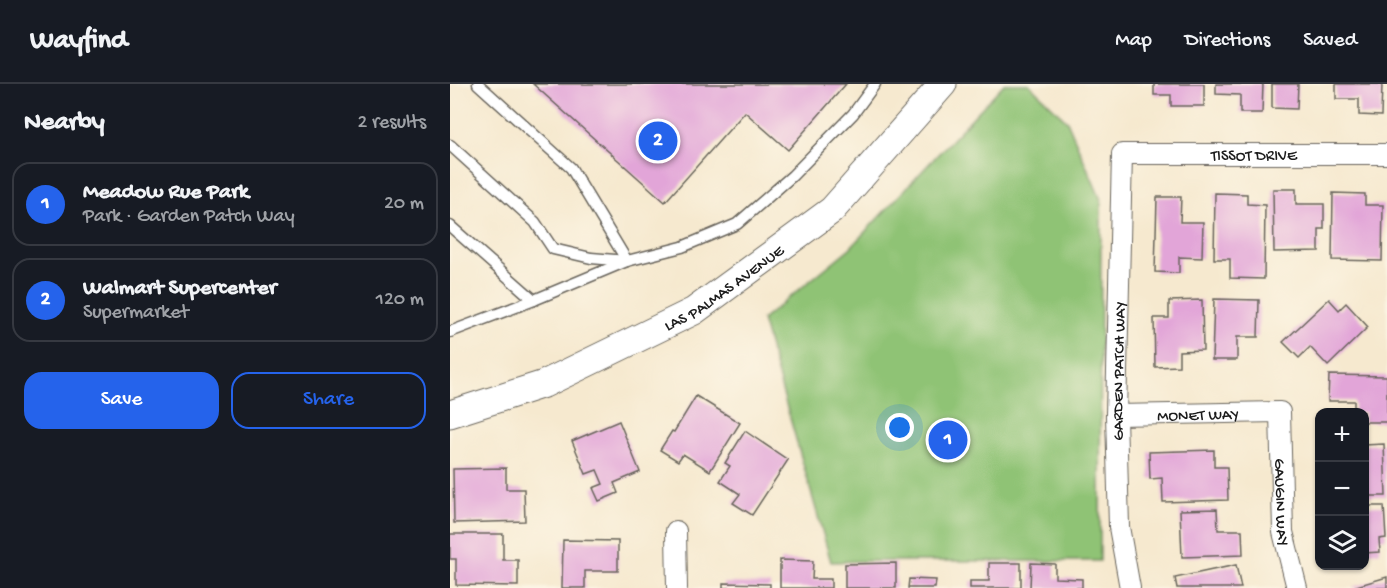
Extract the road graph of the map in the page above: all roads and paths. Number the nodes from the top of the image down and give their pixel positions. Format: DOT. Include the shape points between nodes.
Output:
graph roads {
  1 [pos="478,84"];
  2 [pos="875,84"];
  3 [pos="944,84"];
  4 [pos="450,145"];
  5 [pos="1122,154"];
  6 [pos="1387,154"];
  7 [pos="450,226"];
  8 [pos="627,261"];
  9 [pos="534,300"];
  10 [pos="450,332"];
  11 [pos="1280,412"];
  12 [pos="450,414"];
  13 [pos="1116,415"];
  14 [pos="676,531"];
  15 [pos="676,588"];
  16 [pos="1130,588"];
  17 [pos="1297,588"];
  1 -- 8 [label="lane" via="572,168"];
  2 -- 8 [label="lane" via="853,114 792,176 736,224 682,247"];
  3 -- 12 [label="street, LAS PALMAS AVENUE" via="832,210 693,311 544,384"];
  4 -- 8 [label="lane" via="535,222 553,249"];
  5 -- 6 [label="street, TISSOT DRIVE"];
  5 -- 13 [label="street, GARDEN PATCH WAY"];
  7 -- 9 [label="lane"];
  8 -- 9 [label="lane"];
  9 -- 10 [label="lane"];
  11 -- 13 [label="street, MONET WAY"];
  11 -- 17 [label="street, GAUGIN WAY" via="1284,532"];
  13 -- 16 [label="street, GARDEN PATCH WAY" via="1119,527"];
  14 -- 15 [label="street"];
}
